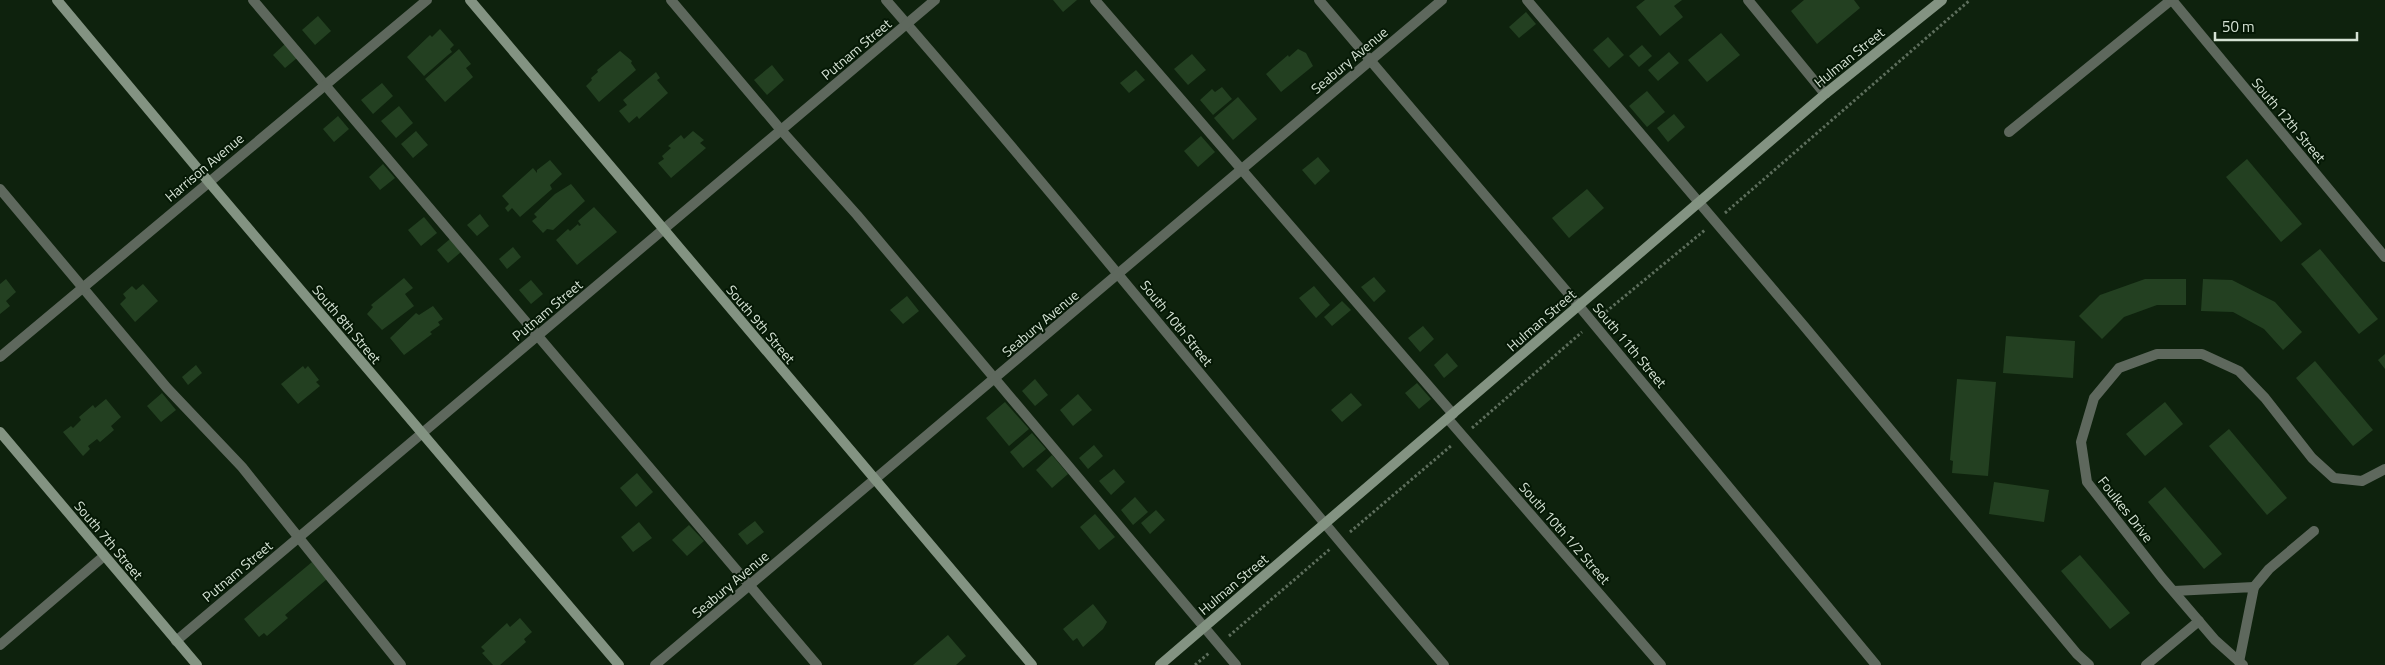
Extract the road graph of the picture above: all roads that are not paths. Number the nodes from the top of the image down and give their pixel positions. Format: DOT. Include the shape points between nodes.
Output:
graph roads {
  1 [pos="57,0"];
  2 [pos="253,0"];
  3 [pos="427,0"];
  4 [pos="470,0"];
  5 [pos="671,0"];
  6 [pos="886,0"];
  7 [pos="935,0"];
  8 [pos="1095,0"];
  9 [pos="1319,0"];
  10 [pos="1442,0"];
  11 [pos="1527,0"];
  12 [pos="1748,0"];
  13 [pos="1942,0"];
  14 [pos="2172,0"];
  15 [pos="907,24"];
  16 [pos="1370,60"];
  17 [pos="324,84"];
  18 [pos="1825,94"];
  19 [pos="781,130"];
  20 [pos="2009,132"];
  21 [pos="1240,170"];
  22 [pos="208,181"];
  23 [pos="0,189"];
  24 [pos="1698,203"];
  25 [pos="663,230"];
  26 [pos="2385,257"];
  27 [pos="1119,274"];
  28 [pos="82,288"];
  29 [pos="1579,306"];
  30 [pos="538,336"];
  31 [pos="0,357"];
  32 [pos="994,379"];
  33 [pos="1450,416"];
  34 [pos="0,432"];
  35 [pos="422,433"];
  36 [pos="2385,469"];
  37 [pos="875,480"];
  38 [pos="1324,525"];
  39 [pos="2314,531"];
  40 [pos="298,538"];
  41 [pos="104,556"];
  42 [pos="749,586"];
  43 [pos="2254,587"];
  44 [pos="2174,591"];
  45 [pos="2199,621"];
  46 [pos="1204,628"];
  47 [pos="176,641"];
  48 [pos="0,645"];
  49 [pos="2241,663"];
  50 [pos="198,665"];
  51 [pos="401,665"];
  52 [pos="619,665"];
  53 [pos="655,665"];
  54 [pos="816,665"];
  55 [pos="1032,665"];
  56 [pos="1160,665"];
  57 [pos="1236,665"];
  58 [pos="1444,665"];
  59 [pos="1661,665"];
  60 [pos="1876,665"];
  61 [pos="2089,665"];
  62 [pos="2146,665"];
  1 -- 22 [label="street, South 8th Street"];
  2 -- 17 [label="street"];
  3 -- 17 [label="street, Harrison Avenue"];
  4 -- 25 [label="street, South 9th Street"];
  5 -- 19 [label="street"];
  6 -- 15 [label="street, South 10th Street"];
  7 -- 15 [label="street, Putnam Street"];
  8 -- 21 [label="street, South 10th 1/2 Street"];
  9 -- 16 [label="street, South 11th Street"];
  10 -- 16 [label="street, Seabury Avenue"];
  11 -- 24 [label="street"];
  12 -- 18 [label="street"];
  13 -- 18 [label="street, Hulman Street"];
  14 -- 20 [label="street"];
  14 -- 26 [label="street, South 12th Street"];
  15 -- 19 [label="street, Putnam Street"];
  15 -- 27 [label="street, South 10th Street"];
  16 -- 21 [label="street, Seabury Avenue"];
  16 -- 29 [label="street, South 11th Street"];
  17 -- 22 [label="street, Harrison Avenue"];
  17 -- 30 [label="street"];
  18 -- 24 [label="street, Hulman Street"];
  19 -- 25 [label="street, Putnam Street"];
  19 -- 32 [label="street"];
  21 -- 27 [label="street, Seabury Avenue"];
  21 -- 33 [label="street, South 10th 1/2 Street"];
  22 -- 28 [label="street, Harrison Avenue"];
  22 -- 35 [label="street, South 8th Street"];
  23 -- 28 [label="street"];
  24 -- 29 [label="street, Hulman Street"];
  24 -- 61 [label="street"];
  25 -- 30 [label="street, Putnam Street"];
  25 -- 37 [label="street, South 9th Street"];
  27 -- 32 [label="street, Seabury Avenue"];
  27 -- 38 [label="street, South 10th Street"];
  28 -- 31 [label="street, Harrison Avenue"];
  28 -- 40 [label="street" via="167,388 242,467"];
  29 -- 33 [label="street, Hulman Street"];
  29 -- 60 [label="street, South 11th Street"];
  30 -- 35 [label="street, Putnam Street"];
  30 -- 42 [label="street"];
  32 -- 37 [label="street, Seabury Avenue"];
  32 -- 46 [label="street"];
  33 -- 38 [label="street, Hulman Street"];
  33 -- 59 [label="street, South 10th 1/2 Street"];
  34 -- 41 [label="street, South 7th Street"];
  35 -- 40 [label="street, Putnam Street"];
  35 -- 52 [label="street, South 8th Street"];
  36 -- 44 [label="street, Foulkes Drive" via="2362,481 2334,478 2312,458 2265,398 2239,371 2202,354 2157,354 2119,368 2094,398 2081,442 2087,482"];
  37 -- 42 [label="street, Seabury Avenue"];
  37 -- 55 [label="street, South 9th Street"];
  38 -- 46 [label="street, Hulman Street"];
  38 -- 58 [label="street, South 10th Street"];
  39 -- 43 [label="street" via="2269,569"];
  40 -- 47 [label="street, Putnam Street"];
  40 -- 51 [label="street"];
  41 -- 47 [label="street, South 7th Street"];
  41 -- 48 [label="street"];
  42 -- 53 [label="street, Seabury Avenue"];
  42 -- 54 [label="street"];
  43 -- 44 [label="street"];
  43 -- 49 [label="street"];
  44 -- 45 [label="street, Foulkes Drive"];
  45 -- 49 [label="street, Foulkes Drive"];
  45 -- 62 [label="street"];
  46 -- 56 [label="street, Hulman Street"];
  46 -- 57 [label="street"];
  47 -- 50 [label="street, South 7th Street"];
}
